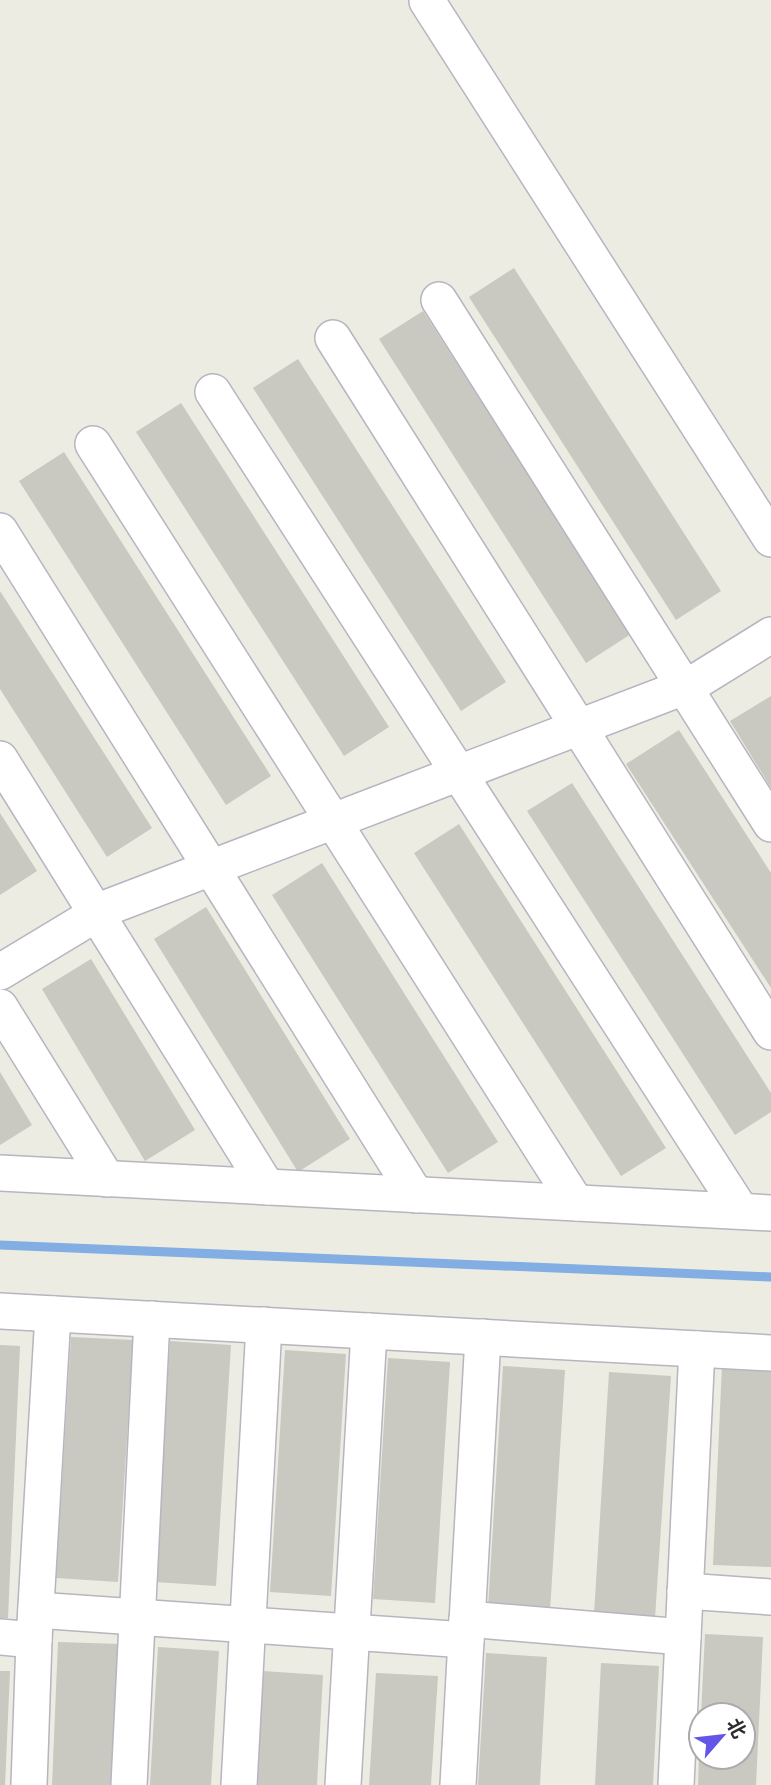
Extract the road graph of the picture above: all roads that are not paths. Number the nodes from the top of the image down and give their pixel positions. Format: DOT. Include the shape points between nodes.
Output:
graph roads {
  1 [pos="430,0"];
  2 [pos="439,300"];
  3 [pos="333,338"];
  4 [pos="213,392"];
  5 [pos="93,444"];
  6 [pos="0,531"];
  7 [pos="771,539"];
  8 [pos="771,635"];
  9 [pos="684,687"];
  10 [pos="578,727"];
  11 [pos="0,758"];
  12 [pos="459,773"];
  13 [pos="333,821"];
  14 [pos="771,824"];
  15 [pos="211,868"];
  16 [pos="97,914"];
  17 [pos="0,972"];
  18 [pos="0,1007"];
  19 [pos="771,1032"];
  20 [pos="0,1174"];
  21 [pos="107,1179"];
  22 [pos="267,1187"];
  23 [pos="416,1195"];
  24 [pos="576,1203"];
  25 [pos="756,1212"];
  26 [pos="0,1311"];
  27 [pos="53,1314"];
  28 [pos="152,1319"];
  29 [pos="264,1325"];
  30 [pos="369,1331"];
  31 [pos="483,1337"];
  32 [pos="697,1349"];
  33 [pos="771,1353"];
  34 [pos="685,1591"];
  35 [pos="771,1597"];
  36 [pos="138,1617"];
  37 [pos="35,1625"];
  38 [pos="248,1625"];
  39 [pos="467,1630"];
  40 [pos="352,1632"];
  41 [pos="0,1637"];
  42 [pos="683,1637"];
  43 [pos="29,1785"];
  44 [pos="129,1785"];
  45 [pos="239,1785"];
  46 [pos="343,1785"];
  47 [pos="458,1785"];
  48 [pos="676,1785"];
  1 -- 7 [label="street"];
  2 -- 9 [label="street"];
  3 -- 10 [label="street"];
  4 -- 12 [label="street"];
  5 -- 13 [label="street"];
  6 -- 15 [label="street"];
  8 -- 9 [label="street"];
  9 -- 10 [label="street"];
  9 -- 14 [label="street"];
  10 -- 12 [label="street"];
  10 -- 19 [label="street"];
  11 -- 16 [label="street"];
  12 -- 13 [label="street"];
  12 -- 25 [label="street"];
  13 -- 15 [label="street"];
  13 -- 24 [label="street"];
  15 -- 16 [label="street"];
  15 -- 23 [label="street"];
  16 -- 17 [label="street"];
  16 -- 22 [label="street"];
  18 -- 21 [label="street"];
  20 -- 21 [label="street"];
  21 -- 22 [label="street"];
  22 -- 23 [label="street"];
  23 -- 24 [label="street"];
  24 -- 25 [label="street"];
  26 -- 27 [label="street"];
  27 -- 28 [label="street"];
  27 -- 37 [label="street"];
  28 -- 29 [label="street"];
  28 -- 36 [label="street"];
  29 -- 30 [label="street"];
  29 -- 38 [label="street"];
  30 -- 31 [label="street"];
  30 -- 40 [label="street"];
  31 -- 32 [label="street"];
  31 -- 39 [label="street"];
  32 -- 33 [label="street"];
  32 -- 34 [label="street"];
  34 -- 35 [label="street"];
  34 -- 42 [label="street"];
  36 -- 37 [label="street"];
  36 -- 38 [label="street"];
  36 -- 44 [label="street"];
  37 -- 41 [label="street"];
  37 -- 43 [label="street"];
  38 -- 40 [label="street"];
  38 -- 45 [label="street"];
  39 -- 40 [label="street"];
  39 -- 42 [label="street"];
  39 -- 47 [label="street"];
  40 -- 46 [label="street"];
  42 -- 48 [label="street"];
}
